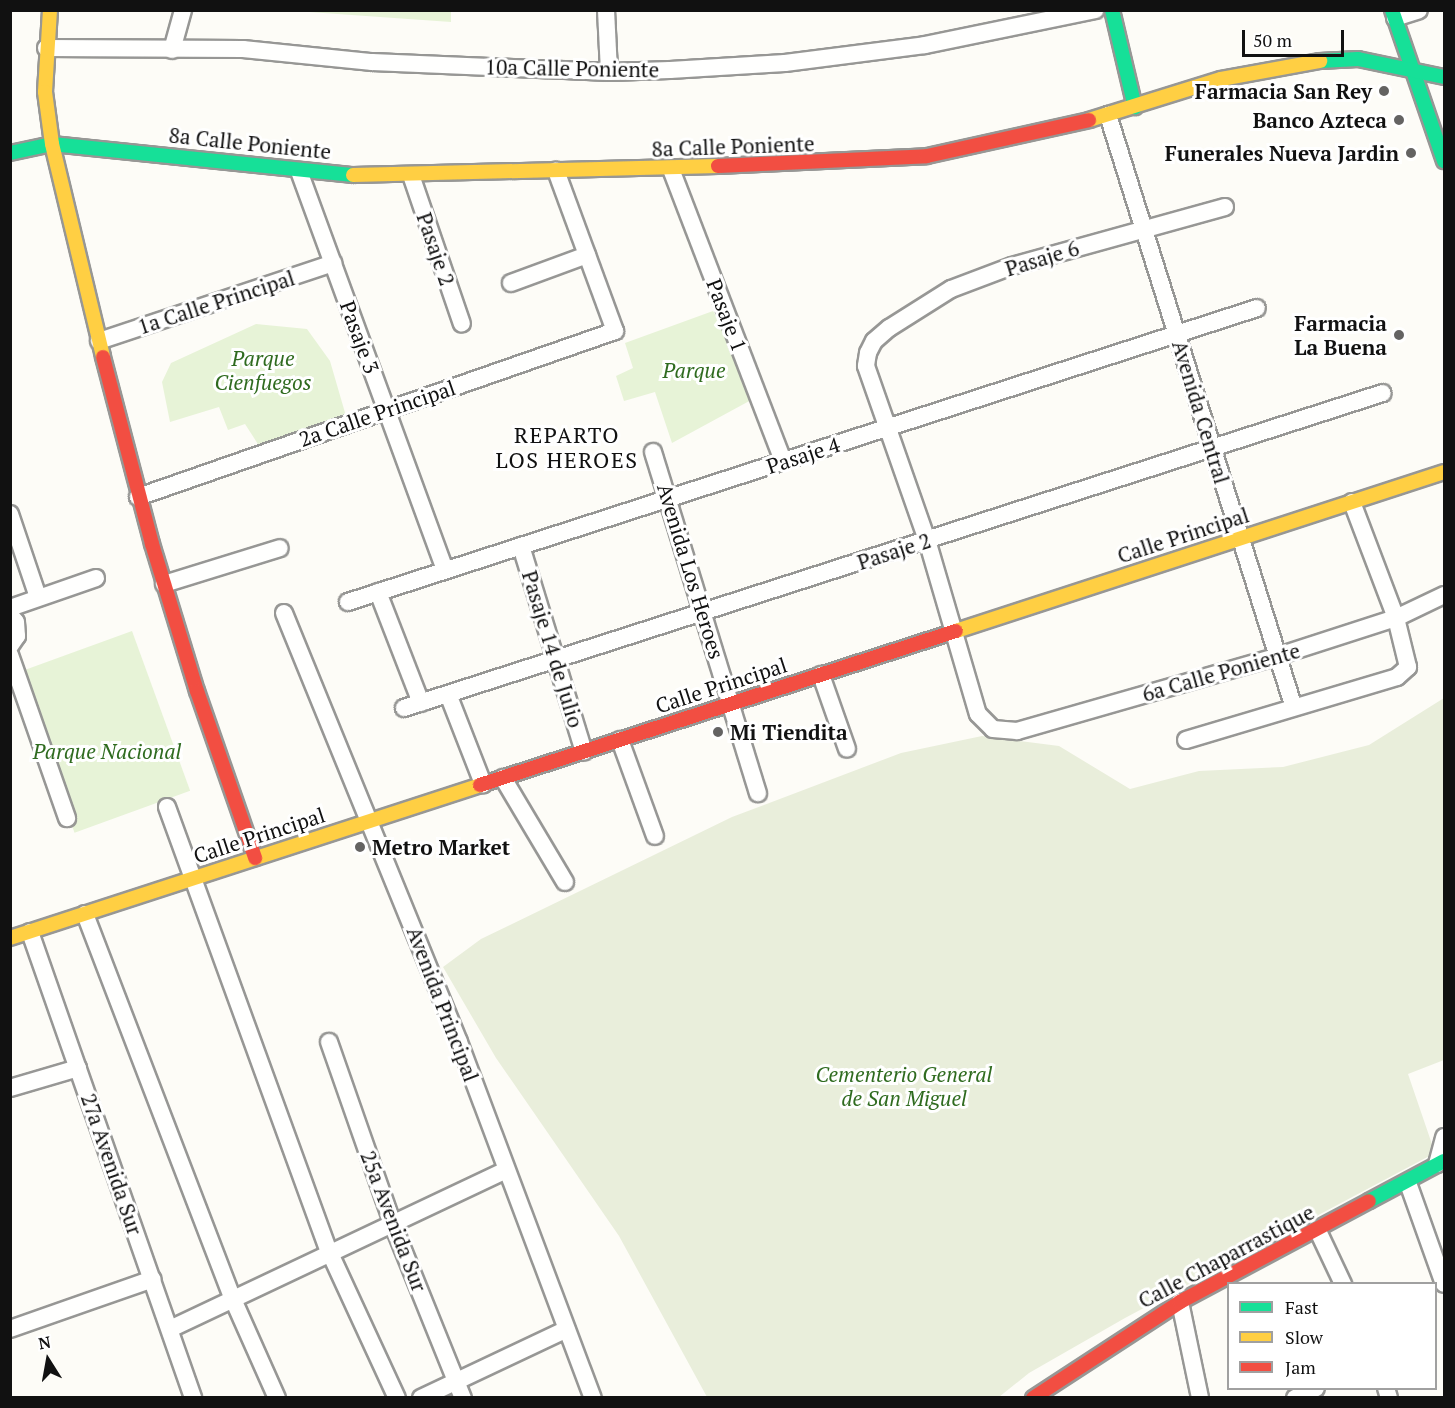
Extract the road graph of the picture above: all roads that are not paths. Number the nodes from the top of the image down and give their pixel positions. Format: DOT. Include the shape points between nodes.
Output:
graph roads {
  1 [pos="50,10"];
  2 [pos="183,10"];
  3 [pos="606,10"];
  4 [pos="1095,10"];
  5 [pos="1112,10"];
  6 [pos="1402,13"];
  7 [pos="46,48"];
  8 [pos="172,50"];
  9 [pos="609,72"];
  10 [pos="1417,73"];
  11 [pos="1444,77"];
  12 [pos="1135,107"];
  13 [pos="1107,115"];
  14 [pos="1444,130"];
  15 [pos="52,144"];
  16 [pos="10,153"];
  17 [pos="1444,160"];
  18 [pos="671,169"];
  19 [pos="299,171"];
  20 [pos="556,171"];
  21 [pos="411,175"];
  22 [pos="1225,207"];
  23 [pos="1143,227"];
  24 [pos="587,255"];
  25 [pos="333,263"];
  26 [pos="511,283"];
  27 [pos="1257,308"];
  28 [pos="462,324"];
  29 [pos="1176,334"];
  30 [pos="99,341"];
  31 [pos="1383,393"];
  32 [pos="387,410"];
  33 [pos="889,427"];
  34 [pos="1212,448"];
  35 [pos="653,452"];
  36 [pos="783,461"];
  37 [pos="1444,472"];
  38 [pos="138,497"];
  39 [pos="670,498"];
  40 [pos="1352,502"];
  41 [pos="10,514"];
  42 [pos="1241,538"];
  43 [pos="927,540"];
  44 [pos="521,546"];
  45 [pos="279,548"];
  46 [pos="445,570"];
  47 [pos="96,578"];
  48 [pos="164,584"];
  49 [pos="378,592"];
  50 [pos="1444,595"];
  51 [pos="38,597"];
  52 [pos="348,602"];
  53 [pos="10,608"];
  54 [pos="705,611"];
  55 [pos="284,613"];
  56 [pos="10,615"];
  57 [pos="1396,618"];
  58 [pos="954,632"];
  59 [pos="10,646"];
  60 [pos="10,655"];
  61 [pos="1278,656"];
  62 [pos="559,658"];
  63 [pos="821,675"];
  64 [pos="448,694"];
  65 [pos="421,703"];
  66 [pos="732,704"];
  67 [pos="404,708"];
  68 [pos="1294,708"];
  69 [pos="620,740"];
  70 [pos="1186,740"];
  71 [pos="847,749"];
  72 [pos="584,752"];
  73 [pos="503,778"];
  74 [pos="483,784"];
  75 [pos="758,794"];
  76 [pos="167,807"];
  77 [pos="67,818"];
  78 [pos="370,821"];
  79 [pos="655,836"];
  80 [pos="255,858"];
  81 [pos="192,879"];
  82 [pos="565,882"];
  83 [pos="85,914"];
  84 [pos="30,932"];
  85 [pos="10,938"];
  86 [pos="329,1042"];
  87 [pos="78,1068"];
  88 [pos="10,1088"];
  89 [pos="1444,1137"];
  90 [pos="1441,1162"];
  91 [pos="506,1170"];
  92 [pos="1408,1183"];
  93 [pos="393,1225"];
  94 [pos="1318,1230"];
  95 [pos="329,1251"];
  96 [pos="153,1279"];
  97 [pos="1342,1282"];
  98 [pos="1444,1284"];
  99 [pos="232,1297"];
  100 [pos="1180,1302"];
  101 [pos="10,1329"];
  102 [pos="170,1329"];
  103 [pos="567,1329"];
  104 [pos="457,1381"];
  105 [pos="1314,1390"];
  106 [pos="193,1398"];
  107 [pos="277,1398"];
  108 [pos="397,1398"];
  109 [pos="421,1398"];
  110 [pos="464,1398"];
  111 [pos="593,1398"];
  112 [pos="1033,1398"];
  113 [pos="1200,1398"];
  114 [pos="1295,1398"];
  1 -- 7 [label="main road"];
  2 -- 8 [label="street"];
  3 -- 9 [label="street"];
  4 -- 9 [label="street, 10a Calle Poniente" via="925,45 785,63"];
  5 -- 12 [label="main road"];
  6 -- 10 [label="main road"];
  7 -- 8 [label="street, 10a Calle Poniente"];
  7 -- 15 [label="main road" via="45,92"];
  8 -- 9 [label="street, 10a Calle Poniente" via="243,49 372,62"];
  10 -- 11 [label="main road, 8a Calle Poniente"];
  10 -- 12 [label="main road, 8a Calle Poniente" via="1358,59 1312,61 1221,79"];
  10 -- 14 [label="main road"];
  10 -- 17 [label="main road"];
  12 -- 13 [label="main road, 8a Calle Poniente"];
  13 -- 18 [label="main road, 8a Calle Poniente" via="927,156"];
  13 -- 23 [label="street, Avenida Central"];
  15 -- 16 [label="main road, 8a Calle Poniente"];
  15 -- 19 [label="main road, 8a Calle Poniente"];
  15 -- 30 [label="main road"];
  18 -- 20 [label="main road, 8a Calle Poniente"];
  18 -- 36 [label="street, Pasaje 1"];
  19 -- 21 [label="main road, 8a Calle Poniente"];
  19 -- 25 [label="street, Pasaje 3"];
  20 -- 21 [label="main road, 8a Calle Poniente"];
  20 -- 24 [label="street"];
  21 -- 28 [label="street, Pasaje 2"];
  22 -- 23 [label="street, Pasaje 6"];
  23 -- 29 [label="street, Avenida Central"];
  23 -- 33 [label="street, Pasaje 6" via="1012,266 951,289 874,341 867,366"];
  24 -- 26 [label="street"];
  24 -- 32 [label="street, 2a Calle Principal" via="615,331"];
  25 -- 30 [label="street, 1a Calle Principal"];
  25 -- 32 [label="street, Pasaje 3"];
  27 -- 29 [label="street, Pasaje 4"];
  29 -- 33 [label="street, Pasaje 4"];
  29 -- 34 [label="street, Avenida Central"];
  30 -- 38 [label="main road"];
  31 -- 34 [label="street, Pasaje 2"];
  32 -- 38 [label="street, 2a Calle Principal"];
  32 -- 46 [label="street, Pasaje 3"];
  33 -- 36 [label="street, Pasaje 4"];
  33 -- 43 [label="street"];
  34 -- 42 [label="street, Avenida Central"];
  34 -- 43 [label="street, Pasaje 2"];
  35 -- 39 [label="street, Avenida Los Heroes"];
  36 -- 39 [label="street, Pasaje 4"];
  37 -- 40 [label="main road, Calle Principal"];
  38 -- 48 [label="main road"];
  39 -- 44 [label="street, Pasaje 4"];
  39 -- 54 [label="street, Avenida Los Heroes"];
  40 -- 42 [label="main road, Calle Principal"];
  40 -- 57 [label="street"];
  41 -- 51 [label="street"];
  42 -- 58 [label="main road, Calle Principal"];
  42 -- 61 [label="street, Avenida Central"];
  43 -- 54 [label="street, Pasaje 2"];
  43 -- 58 [label="street"];
  44 -- 46 [label="street, Pasaje 4"];
  44 -- 62 [label="street, Pasaje 14 de Julio"];
  45 -- 48 [label="street"];
  46 -- 49 [label="street, Pasaje 4"];
  47 -- 51 [label="street"];
  48 -- 80 [label="main road"];
  49 -- 52 [label="street, Pasaje 4"];
  49 -- 65 [label="street"];
  50 -- 57 [label="street, 6a Calle Poniente"];
  51 -- 53 [label="street"];
  54 -- 62 [label="street, Pasaje 2"];
  54 -- 66 [label="street, Avenida Los Heroes"];
  55 -- 78 [label="street, Avenida Principal"];
  56 -- 59 [label="street" via="16,621 17,636"];
  57 -- 61 [label="street, 6a Calle Poniente"];
  57 -- 68 [label="street" via="1408,658 1403,673"];
  58 -- 61 [label="street, 6a Calle Poniente" via="978,714 993,729 1017,731"];
  58 -- 63 [label="main road, Calle Principal"];
  60 -- 77 [label="street"];
  61 -- 68 [label="street, Avenida Central"];
  62 -- 64 [label="street, Pasaje 2"];
  62 -- 72 [label="street, Pasaje 14 de Julio"];
  63 -- 66 [label="main road, Calle Principal"];
  63 -- 71 [label="street"];
  64 -- 65 [label="street, Pasaje 2"];
  64 -- 74 [label="street"];
  65 -- 67 [label="street, Pasaje 2"];
  66 -- 69 [label="main road, Calle Principal"];
  66 -- 75 [label="street, Avenida Los Heroes"];
  68 -- 70 [label="street"];
  69 -- 72 [label="main road, Calle Principal"];
  69 -- 79 [label="street"];
  72 -- 73 [label="main road, Calle Principal"];
  73 -- 74 [label="main road, Calle Principal"];
  73 -- 82 [label="street"];
  74 -- 78 [label="main road, Calle Principal"];
  76 -- 81 [label="street"];
  78 -- 80 [label="main road, Calle Principal"];
  78 -- 91 [label="street, Avenida Principal"];
  80 -- 81 [label="main road, Calle Principal"];
  81 -- 83 [label="main road, Calle Principal"];
  81 -- 95 [label="street"];
  83 -- 84 [label="main road, Calle Principal"];
  83 -- 99 [label="street"];
  84 -- 85 [label="main road, Calle Principal"];
  84 -- 87 [label="street, 27a Avenida Sur"];
  86 -- 93 [label="street, 25a Avenida Sur"];
  87 -- 88 [label="street"];
  87 -- 96 [label="street, 27a Avenida Sur"];
  89 -- 90 [label="street"];
  90 -- 92 [label="main road, Calle Chaparrastique"];
  91 -- 93 [label="street"];
  91 -- 103 [label="street, Avenida Principal"];
  92 -- 94 [label="main road, Calle Chaparrastique"];
  92 -- 98 [label="street"];
  93 -- 95 [label="street"];
  93 -- 104 [label="street, 25a Avenida Sur"];
  94 -- 97 [label="street"];
  94 -- 100 [label="main road, Calle Chaparrastique"];
  95 -- 99 [label="street"];
  95 -- 108 [label="street"];
  96 -- 101 [label="street"];
  96 -- 102 [label="street, 27a Avenida Sur"];
  99 -- 102 [label="street"];
  99 -- 107 [label="street"];
  100 -- 112 [label="main road, Calle Chaparrastique"];
  100 -- 113 [label="street"];
  102 -- 106 [label="street, 27a Avenida Sur"];
  103 -- 104 [label="street"];
  103 -- 111 [label="street, Avenida Principal"];
  104 -- 109 [label="street"];
  104 -- 110 [label="street, 25a Avenida Sur"];
  105 -- 114 [label="street"];
}
